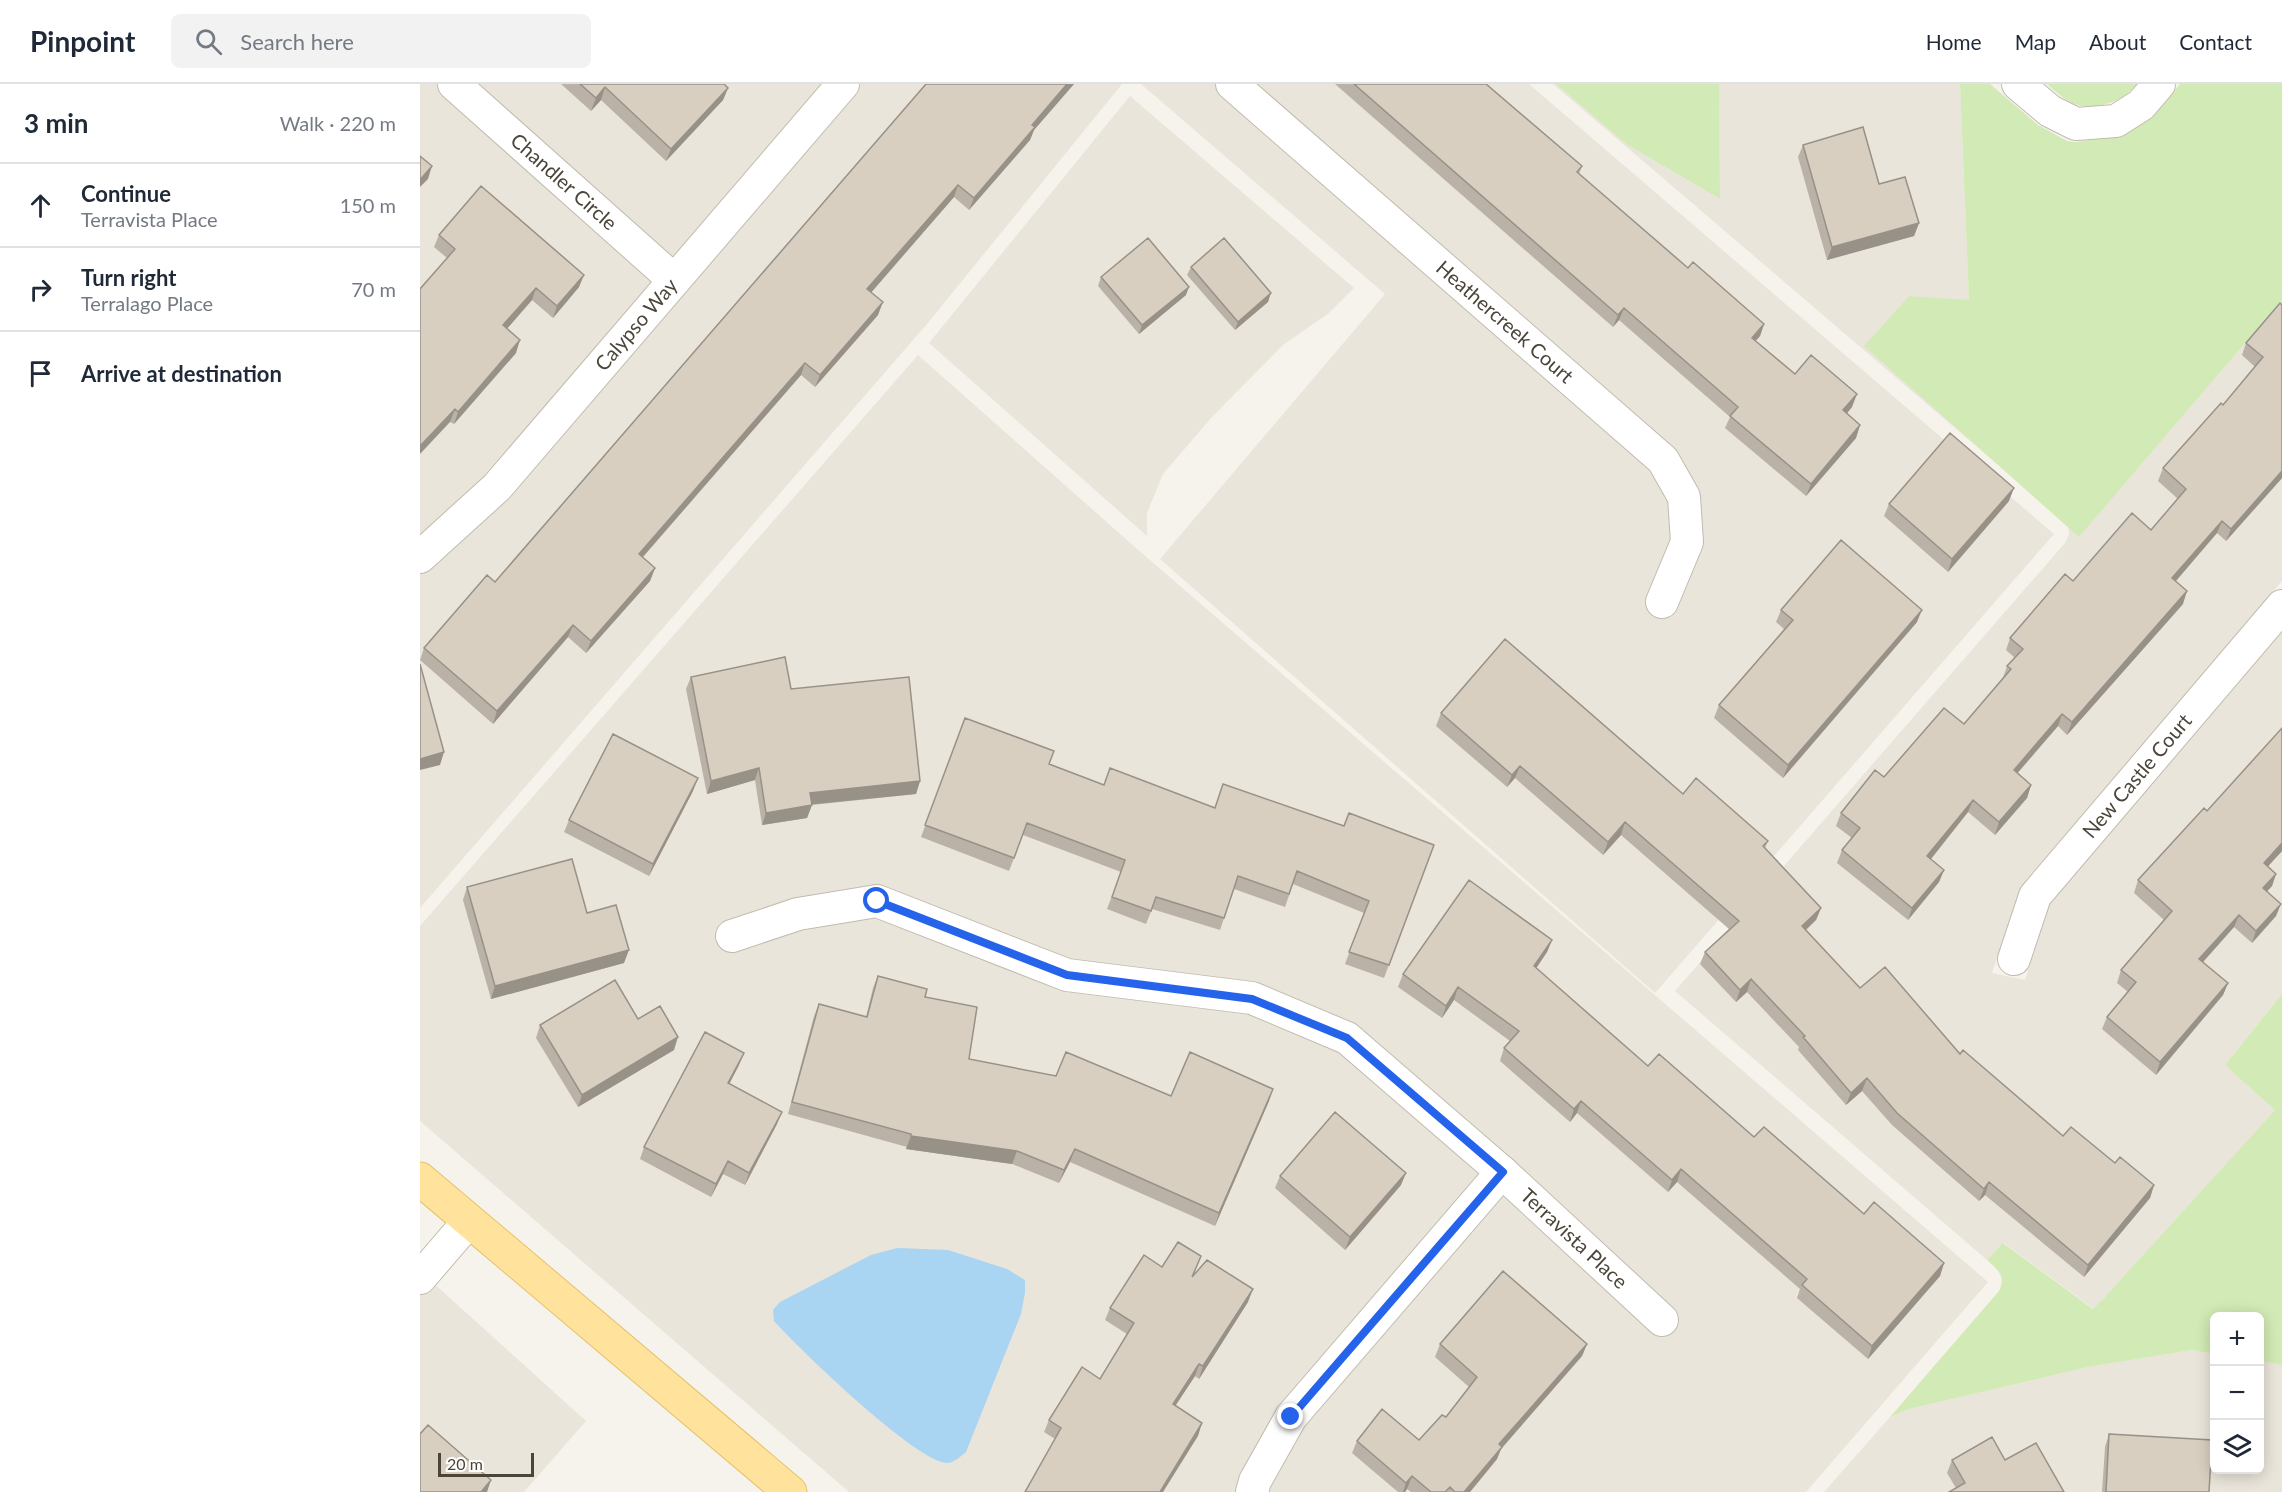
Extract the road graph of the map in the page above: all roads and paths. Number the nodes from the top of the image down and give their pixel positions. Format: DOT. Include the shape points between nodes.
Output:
graph roads {
  1 [pos="454,84"];
  2 [pos="843,84"];
  3 [pos="1232,84"];
  4 [pos="2018,84"];
  5 [pos="2159,84"];
  6 [pos="674,280"];
  7 [pos="420,557"];
  8 [pos="1662,602"];
  9 [pos="2282,606"];
  10 [pos="732,936"];
  11 [pos="2014,960"];
  12 [pos="1503,1172"];
  13 [pos="420,1179"];
  14 [pos="469,1221"];
  15 [pos="420,1278"];
  16 [pos="1662,1320"];
  17 [pos="790,1492"];
  18 [pos="1252,1492"];
  1 -- 6 [label="street, Chandler Circle"];
  2 -- 6 [label="street, Calypso Way"];
  3 -- 8 [label="street, Heathercreek Court" via="1663,460 1684,497 1687,542"];
  4 -- 5 [label="street" via="2050,111 2076,124 2116,121 2141,105"];
  6 -- 7 [label="street, Calypso Way" via="497,487"];
  9 -- 11 [label="street, New Castle Court" via="2035,896"];
  10 -- 12 [label="street, Terravista Place" via="798,914 877,901 1067,975 1252,999 1347,1038"];
  12 -- 16 [label="street, Terravista Place"];
  12 -- 18 [label="street" via="1291,1417"];
  13 -- 14 [label="main road"];
  14 -- 15 [label="street"];
  14 -- 17 [label="main road"];
}
